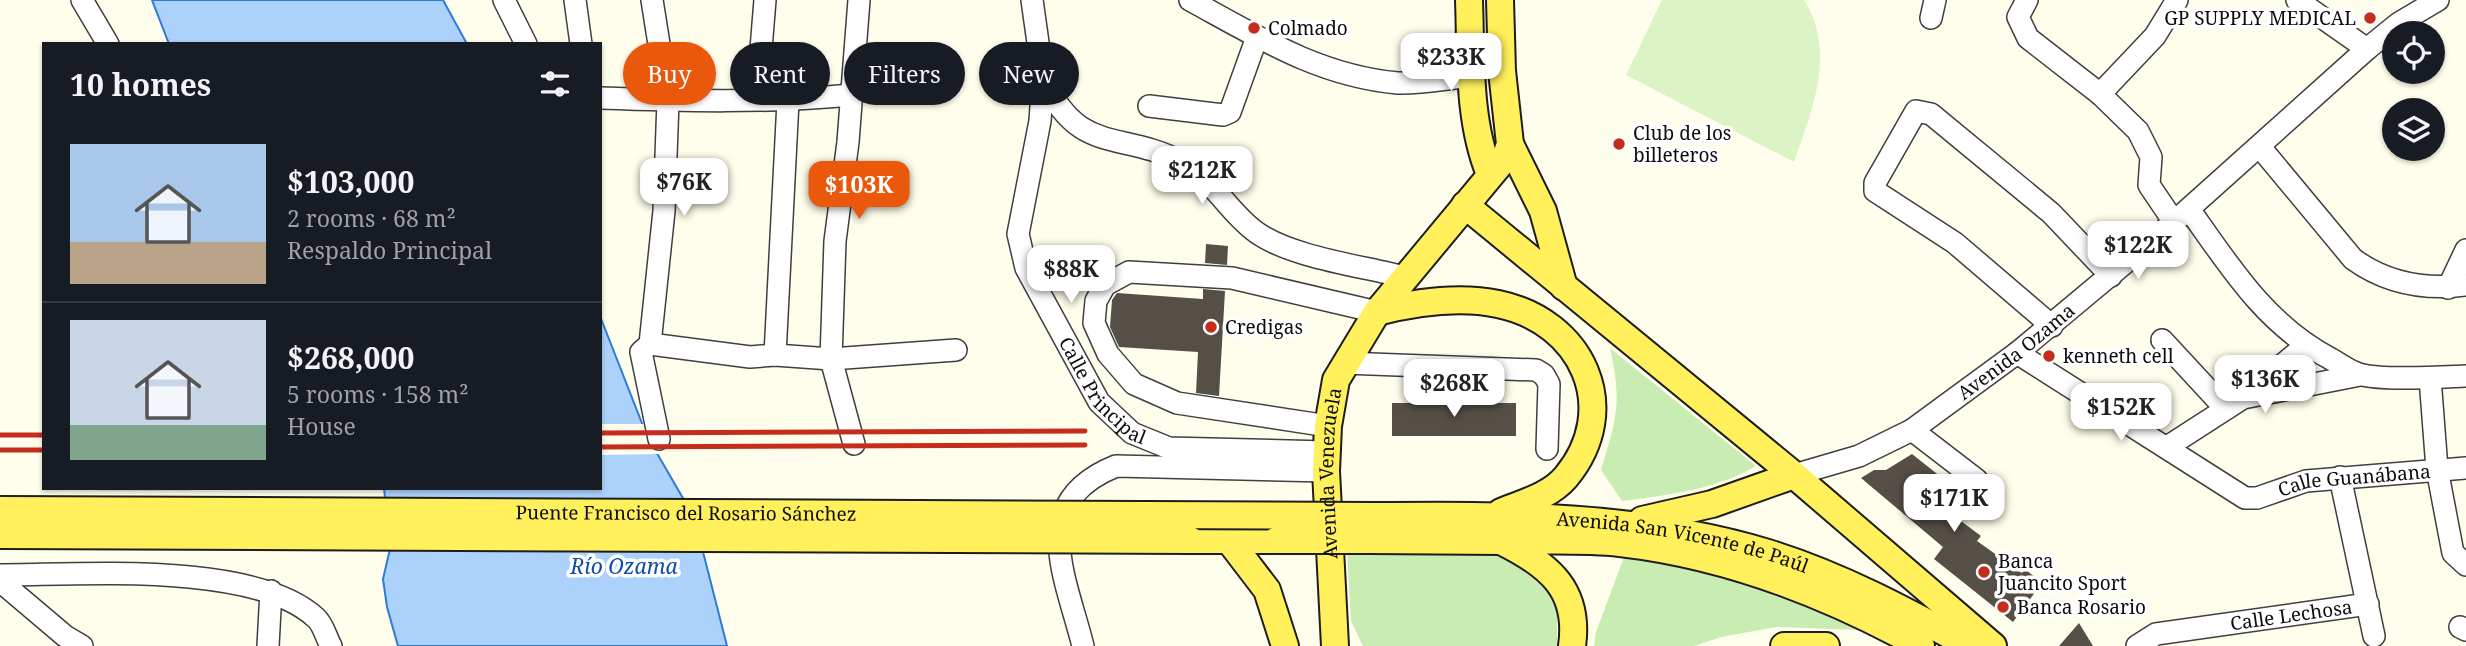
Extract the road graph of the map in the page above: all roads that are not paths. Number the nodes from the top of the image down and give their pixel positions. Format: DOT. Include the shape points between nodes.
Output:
graph roads {
  1 [pos="82,0"];
  2 [pos="504,0"];
  3 [pos="575,0"];
  4 [pos="652,0"];
  5 [pos="765,0"];
  6 [pos="859,0"];
  7 [pos="1031,0"];
  8 [pos="1190,0"];
  9 [pos="1469,0"];
  10 [pos="1500,0"];
  11 [pos="2026,0"];
  12 [pos="2177,0"];
  13 [pos="2297,0"];
  14 [pos="2437,0"];
  15 [pos="1257,37"];
  16 [pos="107,42"];
  17 [pos="525,42"];
  18 [pos="581,42"];
  19 [pos="659,42"];
  20 [pos="762,42"];
  21 [pos="855,42"];
  22 [pos="1037,42"];
  23 [pos="2367,49"];
  24 [pos="1473,76"];
  25 [pos="2100,94"];
  26 [pos="602,98"];
  27 [pos="623,99"];
  28 [pos="668,105"];
  29 [pos="777,105"];
  30 [pos="850,105"];
  31 [pos="1041,105"];
  32 [pos="1057,105"];
  33 [pos="1149,106"];
  34 [pos="1510,144"];
  35 [pos="2260,146"];
  36 [pos="1490,174"];
  37 [pos="1465,205"];
  38 [pos="2181,216"];
  39 [pos="2466,250"];
  40 [pos="2111,276"];
  41 [pos="1404,277"];
  42 [pos="1564,286"];
  43 [pos="2457,286"];
  44 [pos="1377,312"];
  45 [pos="2052,326"];
  46 [pos="2162,340"];
  47 [pos="650,344"];
  48 [pos="2305,346"];
  49 [pos="956,350"];
  50 [pos="2017,353"];
  51 [pos="775,355"];
  52 [pos="831,359"];
  53 [pos="1344,363"];
  54 [pos="2360,375"];
  55 [pos="2466,376"];
  56 [pos="2430,378"];
  57 [pos="2234,403"];
  58 [pos="1912,430"];
  59 [pos="659,439"];
  60 [pos="854,444"];
  61 [pos="2167,447"];
  62 [pos="1547,449"];
  63 [pos="1327,450"];
  64 [pos="2466,468"];
  65 [pos="2437,470"];
  66 [pos="1794,475"];
  67 [pos="2340,477"];
  68 [pos="1977,480"];
  69 [pos="0,510"];
  70 [pos="1491,516"];
  71 [pos="1628,523"];
  72 [pos="1372,528"];
  73 [pos="1443,528"];
  74 [pos="0,535"];
  75 [pos="1228,539"];
  76 [pos="1501,541"];
  77 [pos="2462,563"];
  78 [pos="0,575"];
  79 [pos="0,581"];
  80 [pos="271,591"];
  81 [pos="2368,604"];
  82 [pos="1332,620"];
  83 [pos="2374,636"];
  84 [pos="82,646"];
  85 [pos="268,646"];
  86 [pos="331,646"];
  87 [pos="1083,646"];
  88 [pos="1284,646"];
  89 [pos="1335,646"];
  90 [pos="1344,646"];
  91 [pos="1572,646"];
  92 [pos="1784,646"];
  93 [pos="1826,646"];
  94 [pos="1921,646"];
  95 [pos="1970,646"];
  96 [pos="1993,646"];
  97 [pos="2137,646"];
  1 -- 16 [label="street"];
  2 -- 17 [label="street"];
  3 -- 18 [label="street"];
  4 -- 19 [label="street"];
  5 -- 20 [label="street"];
  6 -- 21 [label="street"];
  7 -- 22 [label="street, Calle Principal"];
  8 -- 15 [label="street"];
  9 -- 24 [label="main road"];
  10 -- 34 [label="main road"];
  11 -- 25 [label="street" via="2018,17 2028,38"];
  12 -- 25 [label="street" via="2155,36"];
  13 -- 23 [label="street"];
  14 -- 23 [label="street, Avenida Ozama"];
  15 -- 24 [label="street" via="1343,75 1401,83"];
  15 -- 33 [label="street" via="1230,112 1223,115"];
  23 -- 35 [label="street, Avenida Ozama"];
  24 -- 36 [label="main road" via="1482,156"];
  25 -- 38 [label="street" via="2147,144 2149,185"];
  26 -- 27 [label="street"];
  28 -- 47 [label="street" via="664,211"];
  29 -- 51 [label="street"];
  30 -- 52 [label="street" via="835,241"];
  31 -- 63 [label="street, Calle Principal" via="1018,234 1026,268 1099,401 1132,433 1169,448"];
  32 -- 41 [label="street" via="1081,129 1108,142 1152,150 1186,164 1215,187 1248,226 1270,241"];
  34 -- 36 [label="main road, Avenida Venezuela" via="1505,158"];
  34 -- 42 [label="main road" via="1544,211"];
  35 -- 38 [label="street, Avenida Ozama"];
  35 -- 43 [label="street" via="2353,259 2372,273 2393,281"];
  36 -- 37 [label="main road, Avenida Venezuela"];
  37 -- 41 [label="main road, Avenida Venezuela"];
  37 -- 42 [label="main road"];
  38 -- 40 [label="street, Avenida Ozama"];
  38 -- 48 [label="street"];
  39 -- 43 [label="street"];
  40 -- 45 [label="street, Avenida Ozama"];
  40 -- 45 [label="street" via="2052,213 1931,114 1916,111 1875,183 1875,191 1955,243"];
  41 -- 44 [label="main road, Avenida Venezuela"];
  42 -- 66 [label="main road"];
  44 -- 53 [label="main road, Avenida Venezuela"];
  44 -- 63 [label="street" via="1232,278 1129,272 1105,285 1096,301 1094,323 1108,354 1134,384 1177,403"];
  44 -- 70 [label="main road" via="1445,301 1499,304 1550,328 1584,364 1595,412 1580,454 1565,478 1545,494"];
  45 -- 50 [label="street, Avenida Ozama"];
  46 -- 57 [label="street"];
  47 -- 51 [label="street" via="750,357"];
  47 -- 59 [label="street" via="641,352"];
  48 -- 54 [label="street"];
  48 -- 57 [label="street"];
  49 -- 52 [label="street"];
  50 -- 58 [label="street, Avenida Ozama"];
  50 -- 61 [label="street"];
  51 -- 52 [label="street"];
  52 -- 60 [label="street"];
  53 -- 62 [label="street" via="1536,370 1549,384"];
  53 -- 63 [label="main road, Avenida Venezuela" via="1336,380"];
  54 -- 56 [label="street"];
  54 -- 57 [label="street"];
  55 -- 56 [label="street"];
  56 -- 65 [label="street"];
  57 -- 61 [label="street"];
  58 -- 66 [label="street, Avenida Ozama" via="1859,456"];
  58 -- 68 [label="street"];
  61 -- 67 [label="street, Calle Guanábana" via="2245,498"];
  63 -- 82 [label="main road, Avenida Venezuela"];
  63 -- 87 [label="street" via="1116,466 1087,482 1064,506 1059,540 1063,575"];
  64 -- 65 [label="street, Calle Guanábana"];
  65 -- 67 [label="street, Calle Guanábana"];
  65 -- 77 [label="street" via="2453,553"];
  66 -- 71 [label="main road" via="1712,504"];
  66 -- 96 [label="main road"];
  67 -- 81 [label="street"];
  69 -- 72 [label="main road, Puente Francisco del Rosario Sánchez, bridge"];
  70 -- 71 [label="main road, Avenida San Vicente de Paúl"];
  70 -- 73 [label="main road, Avenida San Vicente de Paúl"];
  71 -- 95 [label="main road, Avenida San Vicente de Paúl" via="1768,553 1845,582"];
  72 -- 73 [label="main road, Avenida San Vicente de Paúl"];
  72 -- 75 [label="main road, Puente Francisco del Rosario Sánchez, bridge" via="1277,540"];
  73 -- 76 [label="main road, Avenida San Vicente de Paúl"];
  74 -- 75 [label="main road, Puente Francisco del Rosario Sánchez, bridge"];
  75 -- 88 [label="main road" via="1267,590"];
  76 -- 91 [label="main road" via="1541,564 1569,597 1574,619"];
  76 -- 94 [label="main road, Avenida San Vicente de Paúl" via="1620,543 1681,554 1758,574 1821,598"];
  78 -- 80 [label="street" via="146,574"];
  79 -- 84 [label="street"];
  80 -- 85 [label="street"];
  80 -- 86 [label="street" via="317,619"];
  81 -- 83 [label="street"];
  81 -- 97 [label="street, Calle Lechosa" via="2156,634"];
  82 -- 89 [label="main road, Avenida Venezuela"];
  82 -- 90 [label="main road"];
  92 -- 93 [label="main road"];
}
